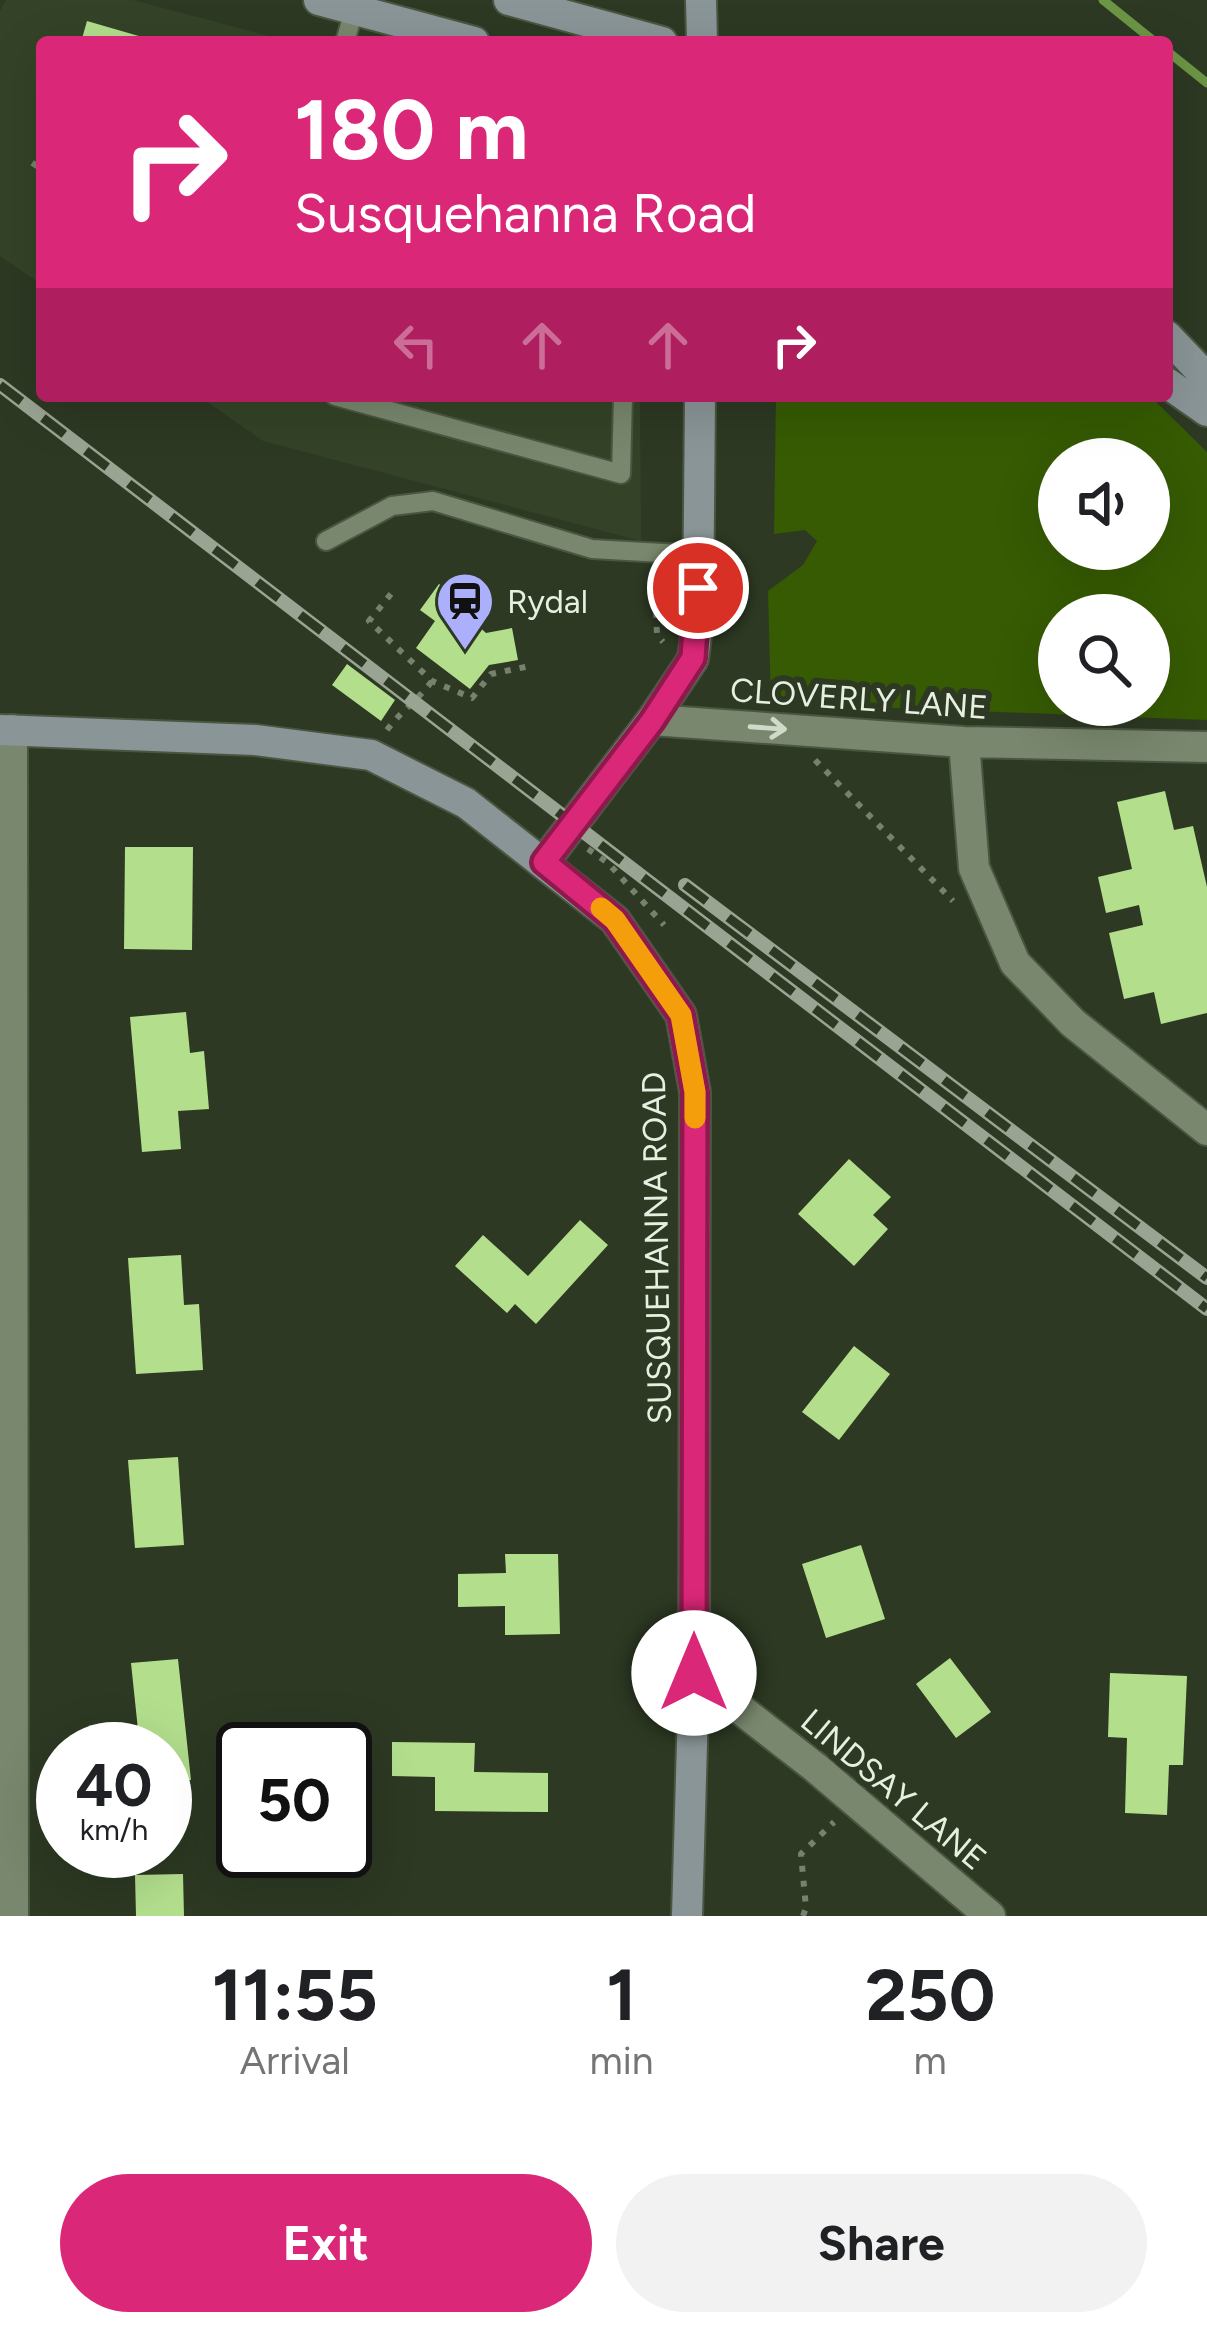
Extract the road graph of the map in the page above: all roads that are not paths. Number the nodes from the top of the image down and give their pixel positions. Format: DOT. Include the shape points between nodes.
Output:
graph roads {
  1 [pos="319,0"];
  2 [pos="508,0"];
  3 [pos="700,0"];
  4 [pos="354,10"];
  5 [pos="347,36"];
  6 [pos="452,36"];
  7 [pos="640,36"];
  8 [pos="702,36"];
  9 [pos="1173,342"];
  10 [pos="1207,378"];
  11 [pos="1173,387"];
  12 [pos="357,402"];
  13 [pos="623,402"];
  14 [pos="700,402"];
  15 [pos="1207,411"];
  16 [pos="326,541"];
  17 [pos="698,555"];
  18 [pos="652,721"];
  19 [pos="6,730"];
  20 [pos="964,742"];
  21 [pos="1207,747"];
  22 [pos="544,862"];
  23 [pos="1207,1130"];
  24 [pos="694,1673"];
  25 [pos="13,1916"];
  26 [pos="687,1916"];
  27 [pos="990,1916"];
  1 -- 4 [label="main road"];
  2 -- 7 [label="main road"];
  3 -- 8 [label="main road"];
  4 -- 5 [label="lane"];
  4 -- 6 [label="main road"];
  9 -- 10 [label="main road"];
  11 -- 15 [label="main road"];
  12 -- 13 [label="lane" via="621,474"];
  14 -- 17 [label="main road"];
  16 -- 17 [label="lane" via="392,506 433,501 592,549"];
  17 -- 18 [label="main road" via="693,658"];
  18 -- 20 [label="street, CLOVERLY LANE, one-way"];
  18 -- 22 [label="main road"];
  19 -- 22 [label="main road, SUSQUEHANNA ROAD" via="255,740 371,755 466,803"];
  19 -- 25 [label="street"];
  20 -- 21 [label="street, CLOVERLY LANE"];
  20 -- 23 [label="street" via="974,868 1015,963 1073,1024"];
  22 -- 24 [label="main road, SUSQUEHANNA ROAD" via="615,920 681,1015 692,1071"];
  24 -- 26 [label="main road, SUSQUEHANNA ROAD"];
  24 -- 27 [label="street, LINDSAY LANE"];
}
